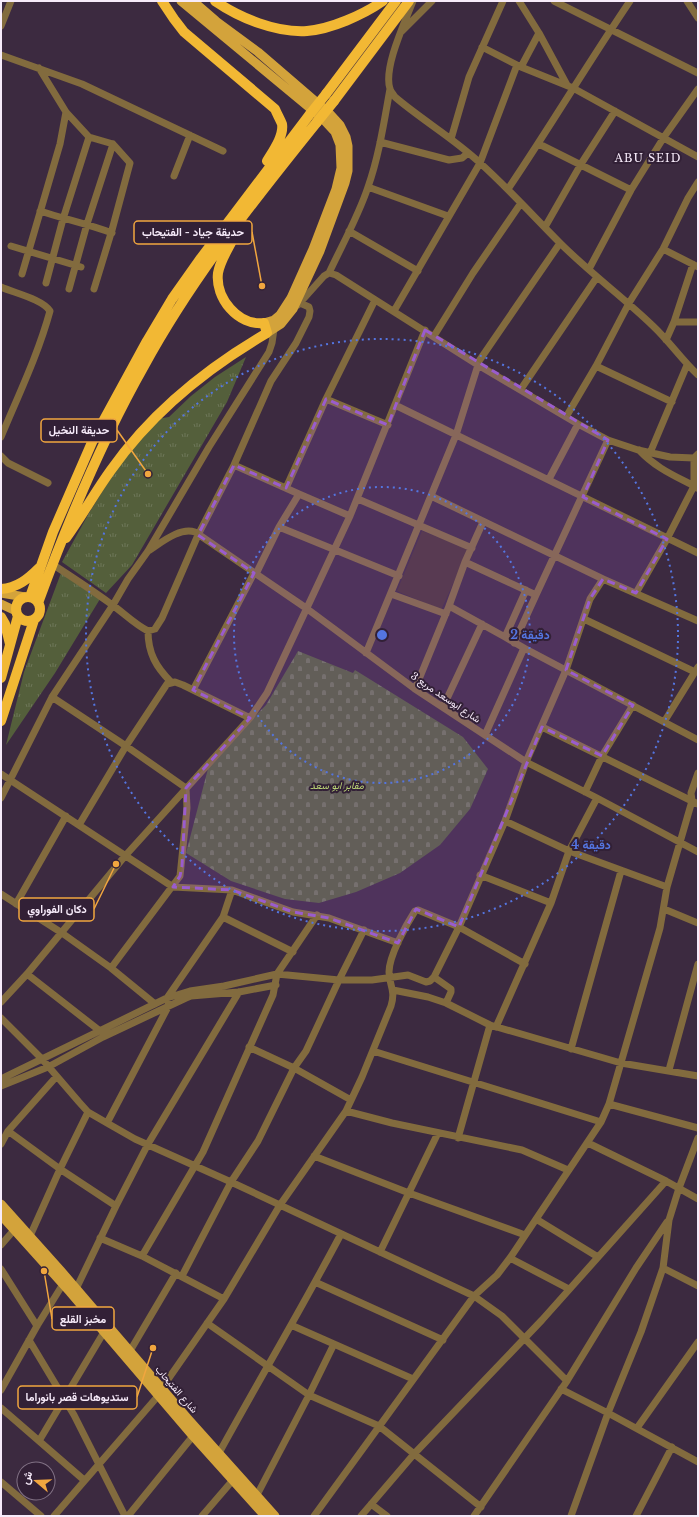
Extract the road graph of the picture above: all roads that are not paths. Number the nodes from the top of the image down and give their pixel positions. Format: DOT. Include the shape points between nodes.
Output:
graph roads {
  1 [pos="11,1"];
  2 [pos="162,1"];
  3 [pos="180,1"];
  4 [pos="193,1"];
  5 [pos="215,1"];
  6 [pos="383,1"];
  7 [pos="396,1"];
  8 [pos="409,1"];
  9 [pos="413,1"];
  10 [pos="432,1"];
  11 [pos="503,1"];
  12 [pos="519,1"];
  13 [pos="554,1"];
  14 [pos="630,1"];
  15 [pos="687,1"];
  16 [pos="698,18"];
  17 [pos="1,26"];
  18 [pos="612,29"];
  19 [pos="400,33"];
  20 [pos="539,33"];
  21 [pos="482,46"];
  22 [pos="1,55"];
  23 [pos="519,66"];
  24 [pos="39,68"];
  25 [pos="698,73"];
  26 [pos="570,86"];
  27 [pos="390,89"];
  28 [pos="698,89"];
  29 [pos="330,98"];
  30 [pos="615,111"];
  31 [pos="66,112"];
  32 [pos="190,135"];
  33 [pos="89,137"];
  34 [pos="664,138"];
  35 [pos="451,139"];
  36 [pos="380,142"];
  37 [pos="113,144"];
  38 [pos="539,144"];
  39 [pos="223,151"];
  40 [pos="468,152"];
  41 [pos="698,157"];
  42 [pos="480,163"];
  43 [pos="581,164"];
  44 [pos="174,176"];
  45 [pos="698,182"];
  46 [pos="368,187"];
  47 [pos="508,189"];
  48 [pos="631,190"];
  49 [pos="247,196"];
  50 [pos="521,202"];
  51 [pos="40,212"];
  52 [pos="448,216"];
  53 [pos="243,217"];
  54 [pos="63,219"];
  55 [pos="87,224"];
  56 [pos="545,227"];
  57 [pos="349,231"];
  58 [pos="112,233"];
  59 [pos="560,243"];
  60 [pos="12,246"];
  61 [pos="663,249"];
  62 [pos="28,251"];
  63 [pos="52,258"];
  64 [pos="79,266"];
  65 [pos="695,266"];
  66 [pos="589,269"];
  67 [pos="418,271"];
  68 [pos="22,274"];
  69 [pos="329,274"];
  70 [pos="597,276"];
  71 [pos="46,283"];
  72 [pos="1,287"];
  73 [pos="69,289"];
  74 [pos="94,289"];
  75 [pos="375,300"];
  76 [pos="300,303"];
  77 [pos="630,303"];
  78 [pos="293,309"];
  79 [pos="394,311"];
  80 [pos="674,322"];
  81 [pos="698,322"];
  82 [pos="269,328"];
  83 [pos="425,330"];
  84 [pos="434,336"];
  85 [pos="666,340"];
  86 [pos="478,364"];
  87 [pos="687,365"];
  88 [pos="596,366"];
  89 [pos="698,374"];
  90 [pos="521,389"];
  91 [pos="326,399"];
  92 [pos="672,402"];
  93 [pos="396,405"];
  94 [pos="566,417"];
  95 [pos="578,424"];
  96 [pos="388,425"];
  97 [pos="456,435"];
  98 [pos="1,437"];
  99 [pos="608,440"];
  100 [pos="638,450"];
  101 [pos="650,453"];
  102 [pos="1,456"];
  103 [pos="696,456"];
  104 [pos="234,464"];
  105 [pos="549,479"];
  106 [pos="48,483"];
  107 [pos="696,487"];
  108 [pos="286,488"];
  109 [pos="299,494"];
  110 [pos="432,496"];
  111 [pos="582,497"];
  112 [pos="358,499"];
  113 [pos="350,516"];
  114 [pos="483,522"];
  115 [pos="420,526"];
  116 [pos="279,527"];
  117 [pos="198,535"];
  118 [pos="668,539"];
  119 [pos="472,548"];
  120 [pos="336,549"];
  121 [pos="148,551"];
  122 [pos="57,552"];
  123 [pos="698,553"];
  124 [pos="554,556"];
  125 [pos="465,562"];
  126 [pos="52,564"];
  127 [pos="41,566"];
  128 [pos="255,573"];
  129 [pos="399,576"];
  130 [pos="603,579"];
  131 [pos="1,589"];
  132 [pos="526,590"];
  133 [pos="1,593"];
  134 [pos="636,593"];
  135 [pos="391,594"];
  136 [pos="536,595"];
  137 [pos="31,599"];
  138 [pos="1,604"];
  139 [pos="113,605"];
  140 [pos="449,606"];
  141 [pos="306,608"];
  142 [pos="17,614"];
  143 [pos="446,614"];
  144 [pos="584,619"];
  145 [pos="1,620"];
  146 [pos="34,620"];
  147 [pos="698,621"];
  148 [pos="482,624"];
  149 [pos="148,631"];
  150 [pos="505,637"];
  151 [pos="514,643"];
  152 [pos="10,647"];
  153 [pos="524,648"];
  154 [pos="366,653"];
  155 [pos="566,670"];
  156 [pos="696,670"];
  157 [pos="1,678"];
  158 [pos="171,682"];
  159 [pos="415,689"];
  160 [pos="193,690"];
  161 [pos="52,697"];
  162 [pos="633,705"];
  163 [pos="443,707"];
  164 [pos="250,718"];
  165 [pos="1,721"];
  166 [pos="664,722"];
  167 [pos="542,727"];
  168 [pos="485,735"];
  169 [pos="698,740"];
  170 [pos="126,746"];
  171 [pos="602,756"];
  172 [pos="526,762"];
  173 [pos="698,773"];
  174 [pos="1,774"];
  175 [pos="10,780"];
  176 [pos="186,788"];
  177 [pos="585,792"];
  178 [pos="1,798"];
  179 [pos="597,798"];
  180 [pos="695,802"];
  181 [pos="66,816"];
  182 [pos="504,821"];
  183 [pos="79,825"];
  184 [pos="681,843"];
  185 [pos="569,851"];
  186 [pos="698,852"];
  187 [pos="125,856"];
  188 [pos="621,871"];
  189 [pos="480,875"];
  190 [pos="172,887"];
  191 [pos="667,887"];
  192 [pos="232,890"];
  193 [pos="1,894"];
  194 [pos="551,903"];
  195 [pos="16,904"];
  196 [pos="664,909"];
  197 [pos="317,915"];
  198 [pos="223,917"];
  199 [pos="698,922"];
  200 [pos="459,927"];
  201 [pos="364,930"];
  202 [pos="62,933"];
  203 [pos="398,943"];
  204 [pos="293,952"];
  205 [pos="525,964"];
  206 [pos="698,964"];
  207 [pos="111,968"];
  208 [pos="27,974"];
  209 [pos="277,974"];
  210 [pos="434,977"];
  211 [pos="390,978"];
  212 [pos="339,980"];
  213 [pos="276,985"];
  214 [pos="393,990"];
  215 [pos="239,992"];
  216 [pos="168,1001"];
  217 [pos="1,1002"];
  218 [pos="446,1003"];
  219 [pos="156,1004"];
  220 [pos="1,1018"];
  221 [pos="493,1026"];
  222 [pos="100,1031"];
  223 [pos="249,1046"];
  224 [pos="571,1049"];
  225 [pos="60,1051"];
  226 [pos="373,1052"];
  227 [pos="64,1058"];
  228 [pos="42,1059"];
  229 [pos="622,1063"];
  230 [pos="48,1067"];
  231 [pos="294,1068"];
  232 [pos="669,1070"];
  233 [pos="698,1076"];
  234 [pos="56,1077"];
  235 [pos="1,1079"];
  236 [pos="474,1082"];
  237 [pos="1,1086"];
  238 [pos="351,1100"];
  239 [pos="609,1104"];
  240 [pos="346,1111"];
  241 [pos="88,1112"];
  242 [pos="601,1122"];
  243 [pos="107,1123"];
  244 [pos="698,1128"];
  245 [pos="8,1131"];
  246 [pos="438,1133"];
  247 [pos="458,1138"];
  248 [pos="698,1138"];
  249 [pos="588,1143"];
  250 [pos="1,1144"];
  251 [pos="148,1144"];
  252 [pos="314,1156"];
  253 [pos="695,1157"];
  254 [pos="194,1165"];
  255 [pos="60,1169"];
  256 [pos="568,1170"];
  257 [pos="666,1181"];
  258 [pos="232,1182"];
  259 [pos="679,1188"];
  260 [pos="409,1193"];
  261 [pos="698,1199"];
  262 [pos="1,1204"];
  263 [pos="280,1205"];
  264 [pos="116,1206"];
  265 [pos="1,1215"];
  266 [pos="536,1219"];
  267 [pos="669,1220"];
  268 [pos="14,1230"];
  269 [pos="341,1234"];
  270 [pos="525,1235"];
  271 [pos="30,1236"];
  272 [pos="100,1238"];
  273 [pos="1,1245"];
  274 [pos="380,1252"];
  275 [pos="142,1256"];
  276 [pos="598,1256"];
  277 [pos="510,1258"];
  278 [pos="663,1268"];
  279 [pos="1,1269"];
  280 [pos="179,1274"];
  281 [pos="315,1282"];
  282 [pos="63,1284"];
  283 [pos="697,1284"];
  284 [pos="76,1289"];
  285 [pos="569,1289"];
  286 [pos="474,1296"];
  287 [pos="224,1299"];
  288 [pos="207,1323"];
  289 [pos="291,1325"];
  290 [pos="37,1326"];
  291 [pos="104,1332"];
  292 [pos="524,1338"];
  293 [pos="29,1340"];
  294 [pos="443,1340"];
  295 [pos="698,1342"];
  296 [pos="334,1344"];
  297 [pos="130,1351"];
  298 [pos="267,1365"];
  299 [pos="413,1379"];
  300 [pos="567,1381"];
  301 [pos="1,1390"];
  302 [pos="561,1390"];
  303 [pos="160,1392"];
  304 [pos="309,1394"];
  305 [pos="64,1399"];
  306 [pos="1,1408"];
  307 [pos="608,1413"];
  308 [pos="378,1426"];
  309 [pos="637,1428"];
  310 [pos="193,1436"];
  311 [pos="39,1441"];
  312 [pos="672,1447"];
  313 [pos="219,1453"];
  314 [pos="414,1454"];
  315 [pos="698,1462"];
  316 [pos="98,1464"];
  317 [pos="84,1480"];
  318 [pos="232,1480"];
  319 [pos="1,1482"];
  320 [pos="257,1495"];
  321 [pos="371,1504"];
  322 [pos="481,1507"];
  323 [pos="41,1516"];
  324 [pos="54,1516"];
  325 [pos="124,1516"];
  326 [pos="128,1516"];
  327 [pos="202,1516"];
  328 [pos="265,1516"];
  329 [pos="276,1516"];
  330 [pos="314,1516"];
  331 [pos="361,1516"];
  332 [pos="387,1516"];
  333 [pos="474,1516"];
  334 [pos="571,1516"];
  335 [pos="636,1516"];
  1 -- 17 [label="street"];
  2 -- 49 [label="highway" via="184,32 263,98 275,109 280,119 280,137"];
  3 -- 82 [label="main road" via="322,118 335,132 340,145 341,168 336,189 303,274 284,312"];
  4 -- 78 [label="main road" via="258,52 330,114 346,137 349,158 345,183 320,251"];
  5 -- 6 [label="highway" via="265,25 307,31 348,20"];
  7 -- 29 [label="highway"];
  8 -- 29 [label="highway"];
  9 -- 19 [label="street"];
  10 -- 19 [label="street"];
  11 -- 21 [label="street"];
  12 -- 20 [label="street"];
  13 -- 18 [label="street"];
  14 -- 18 [label="street"];
  15 -- 16 [label="street"];
  18 -- 25 [label="street"];
  18 -- 26 [label="street"];
  19 -- 27 [label="street" via="391,64"];
  20 -- 23 [label="street"];
  20 -- 26 [label="street"];
  21 -- 23 [label="street"];
  21 -- 35 [label="street" via="465,88"];
  22 -- 24 [label="street"];
  23 -- 26 [label="street"];
  23 -- 42 [label="street"];
  24 -- 31 [label="street"];
  24 -- 32 [label="street" via="82,84"];
  26 -- 30 [label="street"];
  26 -- 38 [label="street"];
  27 -- 35 [label="street" via="403,104"];
  27 -- 36 [label="street"];
  28 -- 34 [label="street"];
  29 -- 49 [label="highway, bridge" via="310,114"];
  29 -- 53 [label="highway, bridge" via="317,122"];
  30 -- 34 [label="street"];
  30 -- 43 [label="street"];
  31 -- 33 [label="street"];
  31 -- 51 [label="street" via="60,144"];
  32 -- 39 [label="street"];
  32 -- 44 [label="street"];
  33 -- 37 [label="street"];
  33 -- 54 [label="street"];
  34 -- 41 [label="street"];
  34 -- 48 [label="street"];
  35 -- 40 [label="street"];
  36 -- 40 [label="street" via="448,160 462,158"];
  36 -- 46 [label="street"];
  37 -- 55 [label="street"];
  37 -- 58 [label="street" via="130,163"];
  38 -- 43 [label="street"];
  38 -- 47 [label="street"];
  40 -- 42 [label="street"];
  42 -- 47 [label="street"];
  42 -- 52 [label="street"];
  43 -- 48 [label="street"];
  43 -- 56 [label="street"];
  45 -- 61 [label="street"];
  46 -- 52 [label="street"];
  46 -- 57 [label="street"];
  47 -- 50 [label="street"];
  48 -- 66 [label="street"];
  49 -- 127 [label="highway" via="172,299 120,387 69,493"];
  50 -- 56 [label="street"];
  50 -- 84 [label="street"];
  51 -- 54 [label="street"];
  51 -- 62 [label="street"];
  52 -- 67 [label="street"];
  53 -- 82 [label="highway" via="220,266 220,286 225,299 238,317"];
  53 -- 122 [label="highway" via="182,302 144,365 92,466"];
  54 -- 55 [label="street"];
  54 -- 63 [label="street"];
  55 -- 58 [label="street"];
  55 -- 64 [label="street"];
  56 -- 59 [label="street"];
  57 -- 67 [label="street"];
  57 -- 69 [label="street"];
  58 -- 74 [label="street"];
  59 -- 66 [label="street"];
  59 -- 86 [label="street"];
  60 -- 62 [label="street"];
  61 -- 65 [label="street"];
  61 -- 77 [label="street"];
  62 -- 63 [label="street"];
  62 -- 68 [label="street"];
  63 -- 64 [label="street"];
  63 -- 71 [label="street"];
  64 -- 73 [label="street"];
  65 -- 80 [label="street"];
  66 -- 70 [label="street"];
  67 -- 79 [label="street"];
  69 -- 75 [label="street" via="336,275"];
  69 -- 76 [label="street" via="322,278"];
  70 -- 77 [label="street"];
  70 -- 90 [label="street"];
  72 -- 98 [label="street" via="38,302 50,311 29,373"];
  75 -- 79 [label="street"];
  75 -- 91 [label="street"];
  76 -- 78 [label="street"];
  76 -- 104 [label="street" via="309,307 309,317 271,381"];
  77 -- 85 [label="street"];
  77 -- 88 [label="street"];
  78 -- 82 [label="main road" via="287,318"];
  79 -- 83 [label="street"];
  80 -- 81 [label="street"];
  80 -- 85 [label="street"];
  82 -- 121 [label="street" via="272,343 268,352"];
  82 -- 122 [label="highway" via="196,382 141,431 110,470"];
  83 -- 84 [label="street"];
  83 -- 93 [label="street"];
  84 -- 86 [label="street"];
  85 -- 87 [label="street"];
  86 -- 90 [label="street"];
  86 -- 97 [label="street"];
  87 -- 89 [label="street"];
  87 -- 92 [label="street"];
  88 -- 92 [label="street"];
  88 -- 94 [label="street"];
  90 -- 94 [label="street"];
  91 -- 96 [label="street"];
  91 -- 108 [label="street"];
  92 -- 101 [label="street"];
  93 -- 96 [label="street"];
  93 -- 97 [label="street"];
  94 -- 95 [label="street"];
  95 -- 99 [label="street"];
  95 -- 105 [label="street"];
  96 -- 112 [label="street"];
  97 -- 105 [label="street"];
  97 -- 110 [label="street"];
  99 -- 100 [label="street"];
  99 -- 111 [label="street"];
  100 -- 101 [label="street"];
  100 -- 107 [label="street" via="650,462"];
  101 -- 103 [label="street" via="670,457"];
  102 -- 106 [label="street" via="8,463"];
  103 -- 107 [label="street"];
  104 -- 108 [label="street"];
  104 -- 117 [label="street"];
  105 -- 111 [label="street"];
  107 -- 118 [label="street"];
  108 -- 109 [label="street"];
  109 -- 113 [label="street"];
  109 -- 116 [label="street"];
  110 -- 114 [label="street"];
  110 -- 115 [label="street"];
  111 -- 118 [label="street"];
  111 -- 124 [label="street"];
  112 -- 113 [label="street"];
  112 -- 115 [label="street"];
  113 -- 120 [label="street"];
  114 -- 119 [label="street"];
  114 -- 124 [label="street"];
  115 -- 119 [label="street"];
  115 -- 129 [label="street"];
  116 -- 120 [label="street"];
  116 -- 128 [label="street"];
  117 -- 121 [label="street" via="190,531 183,532"];
  117 -- 128 [label="street, شارع ابوسعد مربع 3"];
  117 -- 149 [label="street" via="162,618 155,628"];
  118 -- 123 [label="street"];
  118 -- 134 [label="street"];
  119 -- 125 [label="street"];
  120 -- 129 [label="street"];
  120 -- 141 [label="street"];
  121 -- 139 [label="street"];
  122 -- 126 [label="highway"];
  124 -- 130 [label="street"];
  124 -- 136 [label="street"];
  125 -- 132 [label="street"];
  125 -- 140 [label="street"];
  126 -- 137 [label="highway"];
  126 -- 139 [label="street"];
  127 -- 131 [label="highway" via="17,586"];
  127 -- 137 [label="highway"];
  128 -- 141 [label="street, شارع ابوسعد مربع 3"];
  128 -- 160 [label="street"];
  129 -- 135 [label="street"];
  130 -- 134 [label="street"];
  130 -- 144 [label="street" via="590,599"];
  132 -- 136 [label="street"];
  132 -- 150 [label="street"];
  133 -- 137 [label="main road"];
  134 -- 147 [label="street"];
  135 -- 143 [label="street"];
  135 -- 154 [label="street"];
  136 -- 151 [label="street"];
  137 -- 142 [label="highway" via="18,602"];
  137 -- 146 [label="highway" via="40,607 39,614"];
  138 -- 142 [label="main road"];
  139 -- 149 [label="street"];
  139 -- 161 [label="street"];
  140 -- 143 [label="street"];
  140 -- 148 [label="street"];
  141 -- 154 [label="street, شارع ابوسعد مربع 3"];
  141 -- 164 [label="street" via="267,693"];
  142 -- 146 [label="highway" via="27,621"];
  142 -- 152 [label="highway"];
  143 -- 159 [label="street"];
  144 -- 155 [label="street"];
  144 -- 156 [label="street"];
  145 -- 152 [label="highway"];
  146 -- 165 [label="highway"];
  148 -- 150 [label="street"];
  148 -- 163 [label="street"];
  149 -- 158 [label="street" via="148,642 154,661"];
  150 -- 151 [label="street"];
  151 -- 153 [label="street"];
  152 -- 157 [label="highway"];
  153 -- 155 [label="street"];
  153 -- 168 [label="street"];
  154 -- 159 [label="street, شارع ابوسعد مربع 3"];
  155 -- 162 [label="street"];
  155 -- 167 [label="street"];
  156 -- 166 [label="street"];
  158 -- 160 [label="street"];
  158 -- 170 [label="street" via="164,688"];
  159 -- 163 [label="street, شارع ابوسعد مربع 3"];
  160 -- 164 [label="street"];
  161 -- 170 [label="street"];
  161 -- 175 [label="street"];
  162 -- 166 [label="street"];
  162 -- 171 [label="street"];
  163 -- 168 [label="street, شارع ابوسعد مربع 3"];
  164 -- 176 [label="street"];
  166 -- 169 [label="street"];
  167 -- 171 [label="street"];
  167 -- 172 [label="street"];
  168 -- 172 [label="street, شارع ابوسعد مربع 3"];
  170 -- 176 [label="street"];
  170 -- 183 [label="street"];
  171 -- 177 [label="street"];
  171 -- 180 [label="street"];
  172 -- 177 [label="street, شارع ابوسعد مربع 3"];
  172 -- 182 [label="street"];
  173 -- 180 [label="street" via="691,793"];
  174 -- 175 [label="street"];
  175 -- 178 [label="street"];
  175 -- 181 [label="street"];
  176 -- 187 [label="street"];
  176 -- 190 [label="street" via="187,808 182,866 180,876"];
  177 -- 179 [label="street, شارع ابوسعد مربع 3"];
  179 -- 184 [label="street, شارع ابوسعد مربع 3"];
  179 -- 185 [label="street"];
  180 -- 184 [label="street"];
  181 -- 183 [label="street"];
  181 -- 195 [label="street"];
  182 -- 185 [label="street"];
  182 -- 189 [label="street"];
  183 -- 187 [label="street"];
  184 -- 186 [label="street, شارع ابوسعد مربع 3"];
  184 -- 191 [label="street"];
  185 -- 188 [label="street"];
  185 -- 194 [label="street"];
  187 -- 190 [label="street"];
  187 -- 202 [label="street"];
  188 -- 191 [label="street"];
  188 -- 224 [label="street"];
  189 -- 194 [label="street"];
  189 -- 200 [label="street"];
  190 -- 192 [label="street"];
  190 -- 207 [label="street"];
  191 -- 196 [label="street"];
  192 -- 197 [label="street" via="293,912"];
  192 -- 198 [label="street"];
  193 -- 195 [label="street"];
  194 -- 205 [label="street"];
  195 -- 202 [label="street"];
  196 -- 199 [label="street"];
  196 -- 229 [label="street"];
  197 -- 201 [label="street"];
  197 -- 204 [label="street"];
  198 -- 204 [label="street"];
  198 -- 216 [label="street"];
  200 -- 203 [label="street" via="416,910"];
  200 -- 205 [label="street"];
  200 -- 210 [label="street"];
  201 -- 203 [label="street"];
  201 -- 212 [label="street"];
  202 -- 207 [label="street"];
  202 -- 208 [label="street"];
  203 -- 211 [label="street" via="390,963"];
  204 -- 209 [label="street"];
  205 -- 221 [label="street"];
  206 -- 232 [label="street"];
  207 -- 219 [label="street"];
  208 -- 217 [label="street"];
  208 -- 222 [label="street"];
  209 -- 212 [label="street"];
  209 -- 213 [label="street"];
  209 -- 216 [label="street" via="236,984 190,990"];
  210 -- 211 [label="street" via="426,982 408,975"];
  210 -- 218 [label="street" via="451,991"];
  211 -- 212 [label="street"];
  211 -- 214 [label="street"];
  212 -- 231 [label="street" via="306,1051"];
  213 -- 215 [label="street"];
  213 -- 223 [label="street"];
  214 -- 218 [label="street" via="424,995"];
  214 -- 226 [label="street" via="391,1006"];
  215 -- 216 [label="street"];
  215 -- 251 [label="street"];
  216 -- 219 [label="street"];
  216 -- 227 [label="street"];
  216 -- 243 [label="street"];
  218 -- 221 [label="street"];
  219 -- 222 [label="street"];
  220 -- 228 [label="street"];
  221 -- 224 [label="street"];
  221 -- 236 [label="street"];
  222 -- 225 [label="street"];
  223 -- 231 [label="street"];
  223 -- 254 [label="street" via="203,1152"];
  224 -- 229 [label="street"];
  225 -- 227 [label="street"];
  225 -- 228 [label="street"];
  226 -- 236 [label="street"];
  226 -- 238 [label="street"];
  227 -- 230 [label="street"];
  228 -- 230 [label="street"];
  228 -- 235 [label="street"];
  229 -- 232 [label="street"];
  229 -- 239 [label="street"];
  230 -- 234 [label="street"];
  230 -- 237 [label="street"];
  231 -- 238 [label="street"];
  231 -- 258 [label="street" via="258,1141"];
  232 -- 233 [label="street"];
  234 -- 241 [label="street"];
  234 -- 245 [label="street"];
  236 -- 242 [label="street"];
  236 -- 247 [label="street"];
  238 -- 240 [label="street"];
  239 -- 242 [label="street"];
  239 -- 244 [label="street"];
  240 -- 246 [label="street"];
  240 -- 252 [label="street"];
  241 -- 243 [label="street"];
  241 -- 255 [label="street"];
  242 -- 249 [label="street"];
  243 -- 251 [label="street"];
  245 -- 250 [label="street"];
  245 -- 255 [label="street"];
  246 -- 247 [label="street"];
  246 -- 260 [label="street"];
  247 -- 256 [label="street" via="522,1150"];
  248 -- 253 [label="street"];
  249 -- 256 [label="street"];
  249 -- 257 [label="street"];
  251 -- 254 [label="street"];
  251 -- 264 [label="street"];
  252 -- 260 [label="street"];
  252 -- 263 [label="street"];
  253 -- 259 [label="street"];
  254 -- 258 [label="street"];
  254 -- 275 [label="street"];
  255 -- 264 [label="street"];
  255 -- 271 [label="street"];
  256 -- 266 [label="street"];
  257 -- 259 [label="street"];
  257 -- 276 [label="street"];
  258 -- 263 [label="street"];
  258 -- 280 [label="street"];
  259 -- 261 [label="street"];
  259 -- 267 [label="street"];
  260 -- 270 [label="street"];
  260 -- 274 [label="street"];
  262 -- 271 [label="main road, شارع الفتيحاب"];
  263 -- 269 [label="street"];
  263 -- 287 [label="street"];
  264 -- 272 [label="street"];
  265 -- 268 [label="main road, شارع الفتيحاب"];
  266 -- 270 [label="street"];
  266 -- 276 [label="street"];
  267 -- 278 [label="street"];
  267 -- 300 [label="street" via="636,1268"];
  268 -- 273 [label="street"];
  268 -- 282 [label="main road, شارع الفتيحاب"];
  269 -- 274 [label="street"];
  269 -- 281 [label="street"];
  270 -- 277 [label="street"];
  271 -- 284 [label="main road, شارع الفتيحاب"];
  272 -- 275 [label="street"];
  272 -- 284 [label="street"];
  274 -- 286 [label="street"];
  275 -- 280 [label="street"];
  276 -- 285 [label="street"];
  277 -- 285 [label="street"];
  277 -- 286 [label="street" via="497,1275"];
  278 -- 283 [label="street"];
  278 -- 307 [label="street" via="641,1332"];
  279 -- 290 [label="street"];
  280 -- 287 [label="street"];
  280 -- 297 [label="street"];
  281 -- 289 [label="street"];
  281 -- 294 [label="street"];
  282 -- 290 [label="street"];
  282 -- 291 [label="main road, شارع الفتيحاب"];
  284 -- 297 [label="main road, شارع الفتيحاب"];
  285 -- 292 [label="street"];
  286 -- 292 [label="street" via="502,1316"];
  286 -- 294 [label="street"];
  287 -- 288 [label="street"];
  288 -- 298 [label="street"];
  288 -- 303 [label="street"];
  289 -- 296 [label="street"];
  289 -- 298 [label="street"];
  290 -- 293 [label="street"];
  291 -- 303 [label="main road, شارع الفتيحاب"];
  291 -- 305 [label="street"];
  292 -- 300 [label="street"];
  292 -- 314 [label="street"];
  293 -- 301 [label="street"];
  293 -- 305 [label="street"];
  294 -- 299 [label="street"];
  295 -- 309 [label="street"];
  296 -- 299 [label="street"];
  296 -- 304 [label="street"];
  297 -- 303 [label="main road, شارع الفتيحاب"];
  298 -- 304 [label="street"];
  298 -- 313 [label="street"];
  299 -- 308 [label="street"];
  300 -- 302 [label="street"];
  302 -- 307 [label="street"];
  302 -- 322 [label="street"];
  303 -- 310 [label="main road, شارع الفتيحاب"];
  303 -- 313 [label="main road, شارع الفتيحاب"];
  303 -- 316 [label="street"];
  304 -- 308 [label="street"];
  304 -- 320 [label="street"];
  305 -- 311 [label="street"];
  305 -- 316 [label="street"];
  306 -- 311 [label="street"];
  307 -- 309 [label="street"];
  307 -- 334 [label="street"];
  308 -- 314 [label="street"];
  308 -- 330 [label="street"];
  309 -- 312 [label="street"];
  310 -- 318 [label="main road, شارع الفتيحاب"];
  310 -- 326 [label="street"];
  311 -- 317 [label="street"];
  312 -- 315 [label="street"];
  312 -- 335 [label="street"];
  313 -- 320 [label="main road, شارع الفتيحاب"];
  314 -- 321 [label="street"];
  314 -- 322 [label="street"];
  316 -- 317 [label="street"];
  316 -- 325 [label="street"];
  317 -- 324 [label="street"];
  318 -- 327 [label="street"];
  318 -- 328 [label="main road, شارع الفتيحاب"];
  319 -- 323 [label="street"];
  320 -- 329 [label="main road, شارع الفتيحاب"];
  321 -- 331 [label="street"];
  321 -- 332 [label="street"];
  322 -- 333 [label="street"];
}
